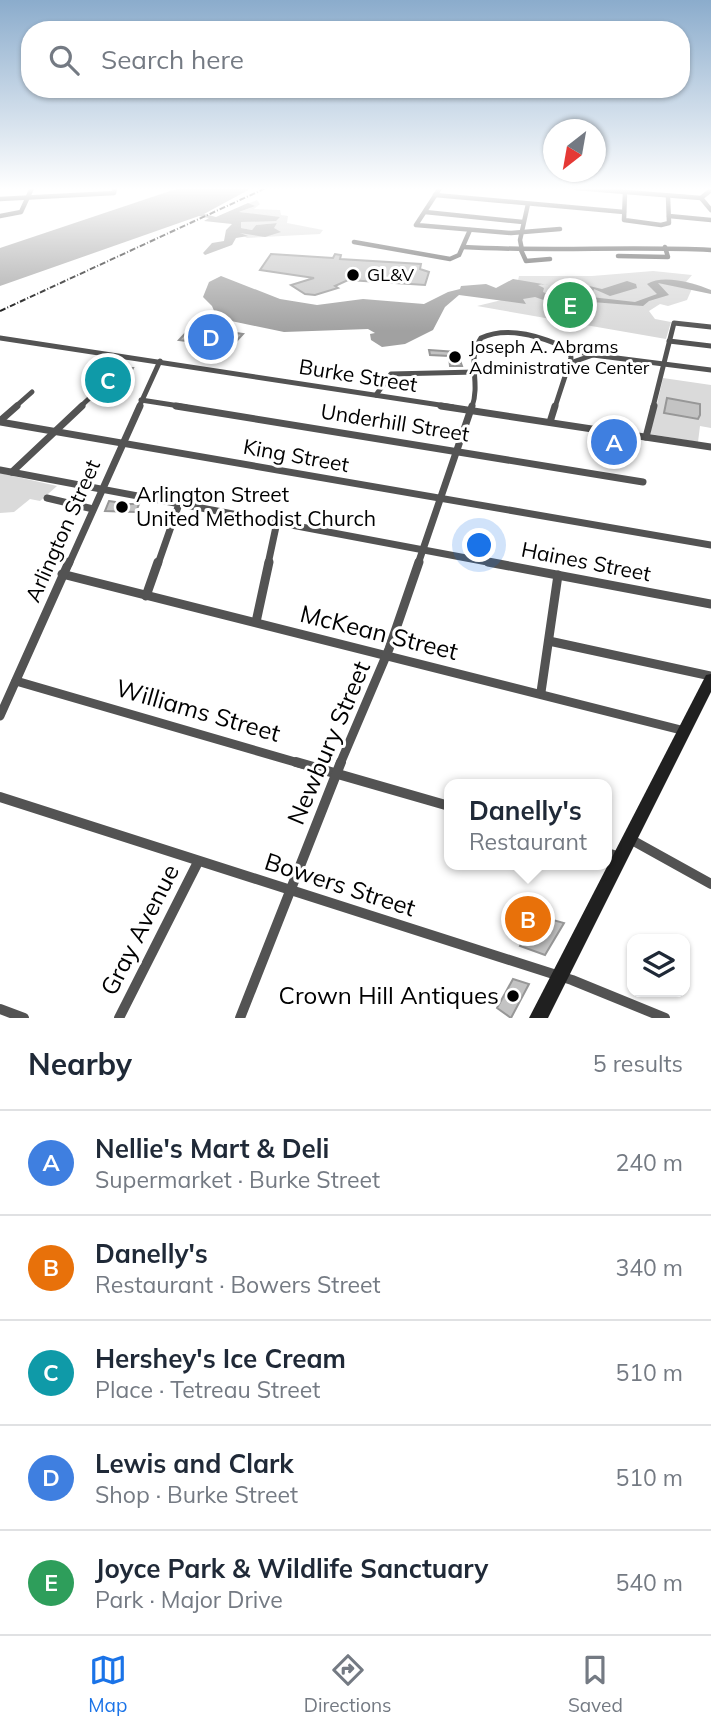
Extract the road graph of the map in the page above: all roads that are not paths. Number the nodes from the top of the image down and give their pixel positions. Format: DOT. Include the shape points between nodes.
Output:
graph roads {
  1 [pos="468,236"];
  2 [pos="521,236"];
  3 [pos="354,242"];
  4 [pos="463,247"];
  5 [pos="665,247"];
  6 [pos="522,250"];
  7 [pos="711,250"];
  8 [pos="618,256"];
  9 [pos="550,259"];
  10 [pos="711,327"];
  11 [pos="0,338"];
  12 [pos="669,341"];
  13 [pos="711,346"];
  14 [pos="570,350"];
  15 [pos="593,355"];
  16 [pos="160,361"];
  17 [pos="570,363"];
  18 [pos="663,363"];
  19 [pos="711,370"];
  20 [pos="476,372"];
  21 [pos="32,392"];
  22 [pos="95,393"];
  23 [pos="376,395"];
  24 [pos="141,400"];
  25 [pos="470,409"];
  26 [pos="0,421"];
  27 [pos="550,422"];
  28 [pos="55,431"];
  29 [pos="646,437"];
  30 [pos="122,443"];
  31 [pos="711,447"];
  32 [pos="455,450"];
  33 [pos="0,470"];
  34 [pos="12,472"];
  35 [pos="643,482"];
  36 [pos="102,489"];
  37 [pos="47,498"];
  38 [pos="440,498"];
  39 [pos="179,503"];
  40 [pos="93,509"];
  41 [pos="277,522"];
  42 [pos="711,545"];
  43 [pos="422,549"];
  44 [pos="62,575"];
  45 [pos="558,575"];
  46 [pos="146,596"];
  47 [pos="711,604"];
  48 [pos="256,622"];
  49 [pos="549,641"];
  50 [pos="386,655"];
  51 [pos="711,677"];
  52 [pos="16,681"];
  53 [pos="541,692"];
  54 [pos="0,716"];
  55 [pos="685,731"];
  56 [pos="336,773"];
  57 [pos="0,797"];
  58 [pos="444,805"];
  59 [pos="630,839"];
  60 [pos="614,855"];
  61 [pos="198,862"];
  62 [pos="607,870"];
  63 [pos="711,884"];
  64 [pos="289,891"];
  65 [pos="560,975"];
  66 [pos="1,1012"];
  67 [pos="24,1018"];
  68 [pos="119,1018"];
  69 [pos="240,1018"];
  70 [pos="538,1018"];
  71 [pos="665,1018"];
  1 -- 4 [label="street"];
  2 -- 6 [label="street"];
  3 -- 4 [label="street" via="454,258"];
  4 -- 6 [label="street"];
  5 -- 6 [label="street"];
  5 -- 7 [label="street"];
  5 -- 8 [label="street" via="668,257"];
  6 -- 9 [label="street" via="526,261"];
  10 -- 12 [label="street" via="675,322"];
  11 -- 16 [label="street, Burke Street"];
  12 -- 13 [label="street"];
  12 -- 18 [label="street"];
  14 -- 15 [label="street"];
  14 -- 17 [label="street"];
  14 -- 20 [label="street, Newbury Street" via="535,335 495,335 475,347"];
  15 -- 17 [label="street"];
  15 -- 18 [label="street"];
  16 -- 23 [label="street, Burke Street"];
  16 -- 24 [label="street, Arlington Street"];
  17 -- 27 [label="street"];
  18 -- 19 [label="street"];
  18 -- 29 [label="street"];
  20 -- 23 [label="street" via="391,374"];
  20 -- 25 [label="street, Newbury Street" via="477,392"];
  21 -- 26 [label="street"];
  22 -- 28 [label="street"];
  23 -- 25 [label="street, Burke Street"];
  24 -- 30 [label="street, Arlington Street"];
  24 -- 32 [label="street, Underhill Street"];
  25 -- 27 [label="street, Burke Street"];
  25 -- 32 [label="street, Newbury Street"];
  26 -- 28 [label="street, King Street"];
  27 -- 29 [label="street, Burke Street"];
  28 -- 30 [label="street, King Street"];
  28 -- 34 [label="street"];
  29 -- 31 [label="street, Burke Street"];
  30 -- 36 [label="street, Arlington Street"];
  30 -- 38 [label="street, King Street"];
  32 -- 35 [label="street, Underhill Street"];
  32 -- 38 [label="street, Newbury Street"];
  33 -- 34 [label="street, Haines Street"];
  34 -- 36 [label="street, Haines Street"];
  36 -- 39 [label="street, Haines Street"];
  36 -- 40 [label="street, Arlington Street"];
  37 -- 40 [label="street"];
  38 -- 42 [label="street, King Street"];
  38 -- 43 [label="street, Newbury Street"];
  39 -- 41 [label="street, Haines Street"];
  39 -- 46 [label="street"];
  40 -- 44 [label="street, Arlington Street"];
  41 -- 43 [label="street, Haines Street"];
  41 -- 48 [label="street"];
  43 -- 45 [label="street, Haines Street"];
  43 -- 50 [label="street, Newbury Street"];
  44 -- 46 [label="street, McKean Street"];
  44 -- 52 [label="street, Arlington Street"];
  45 -- 47 [label="street, Haines Street"];
  45 -- 49 [label="street"];
  46 -- 48 [label="street, McKean Street"];
  48 -- 50 [label="street, McKean Street"];
  49 -- 51 [label="street"];
  49 -- 53 [label="street"];
  50 -- 53 [label="street, McKean Street"];
  50 -- 56 [label="street, Newbury Street"];
  51 -- 55 [label="street"];
  52 -- 54 [label="street, Arlington Street"];
  52 -- 56 [label="street, Williams Street"];
  53 -- 55 [label="street, McKean Street"];
  55 -- 59 [label="street"];
  56 -- 58 [label="street, Williams Street"];
  56 -- 64 [label="street, Newbury Street"];
  57 -- 61 [label="street, Bowers Street"];
  59 -- 60 [label="street"];
  59 -- 63 [label="street"];
  61 -- 64 [label="street, Bowers Street"];
  61 -- 68 [label="street, Gray Avenue"];
  62 -- 65 [label="street"];
  64 -- 65 [label="street, Bowers Street"];
  64 -- 69 [label="street, Newbury Street"];
  65 -- 70 [label="street"];
  65 -- 71 [label="street, Bowers Street"];
  66 -- 67 [label="street"];
}
